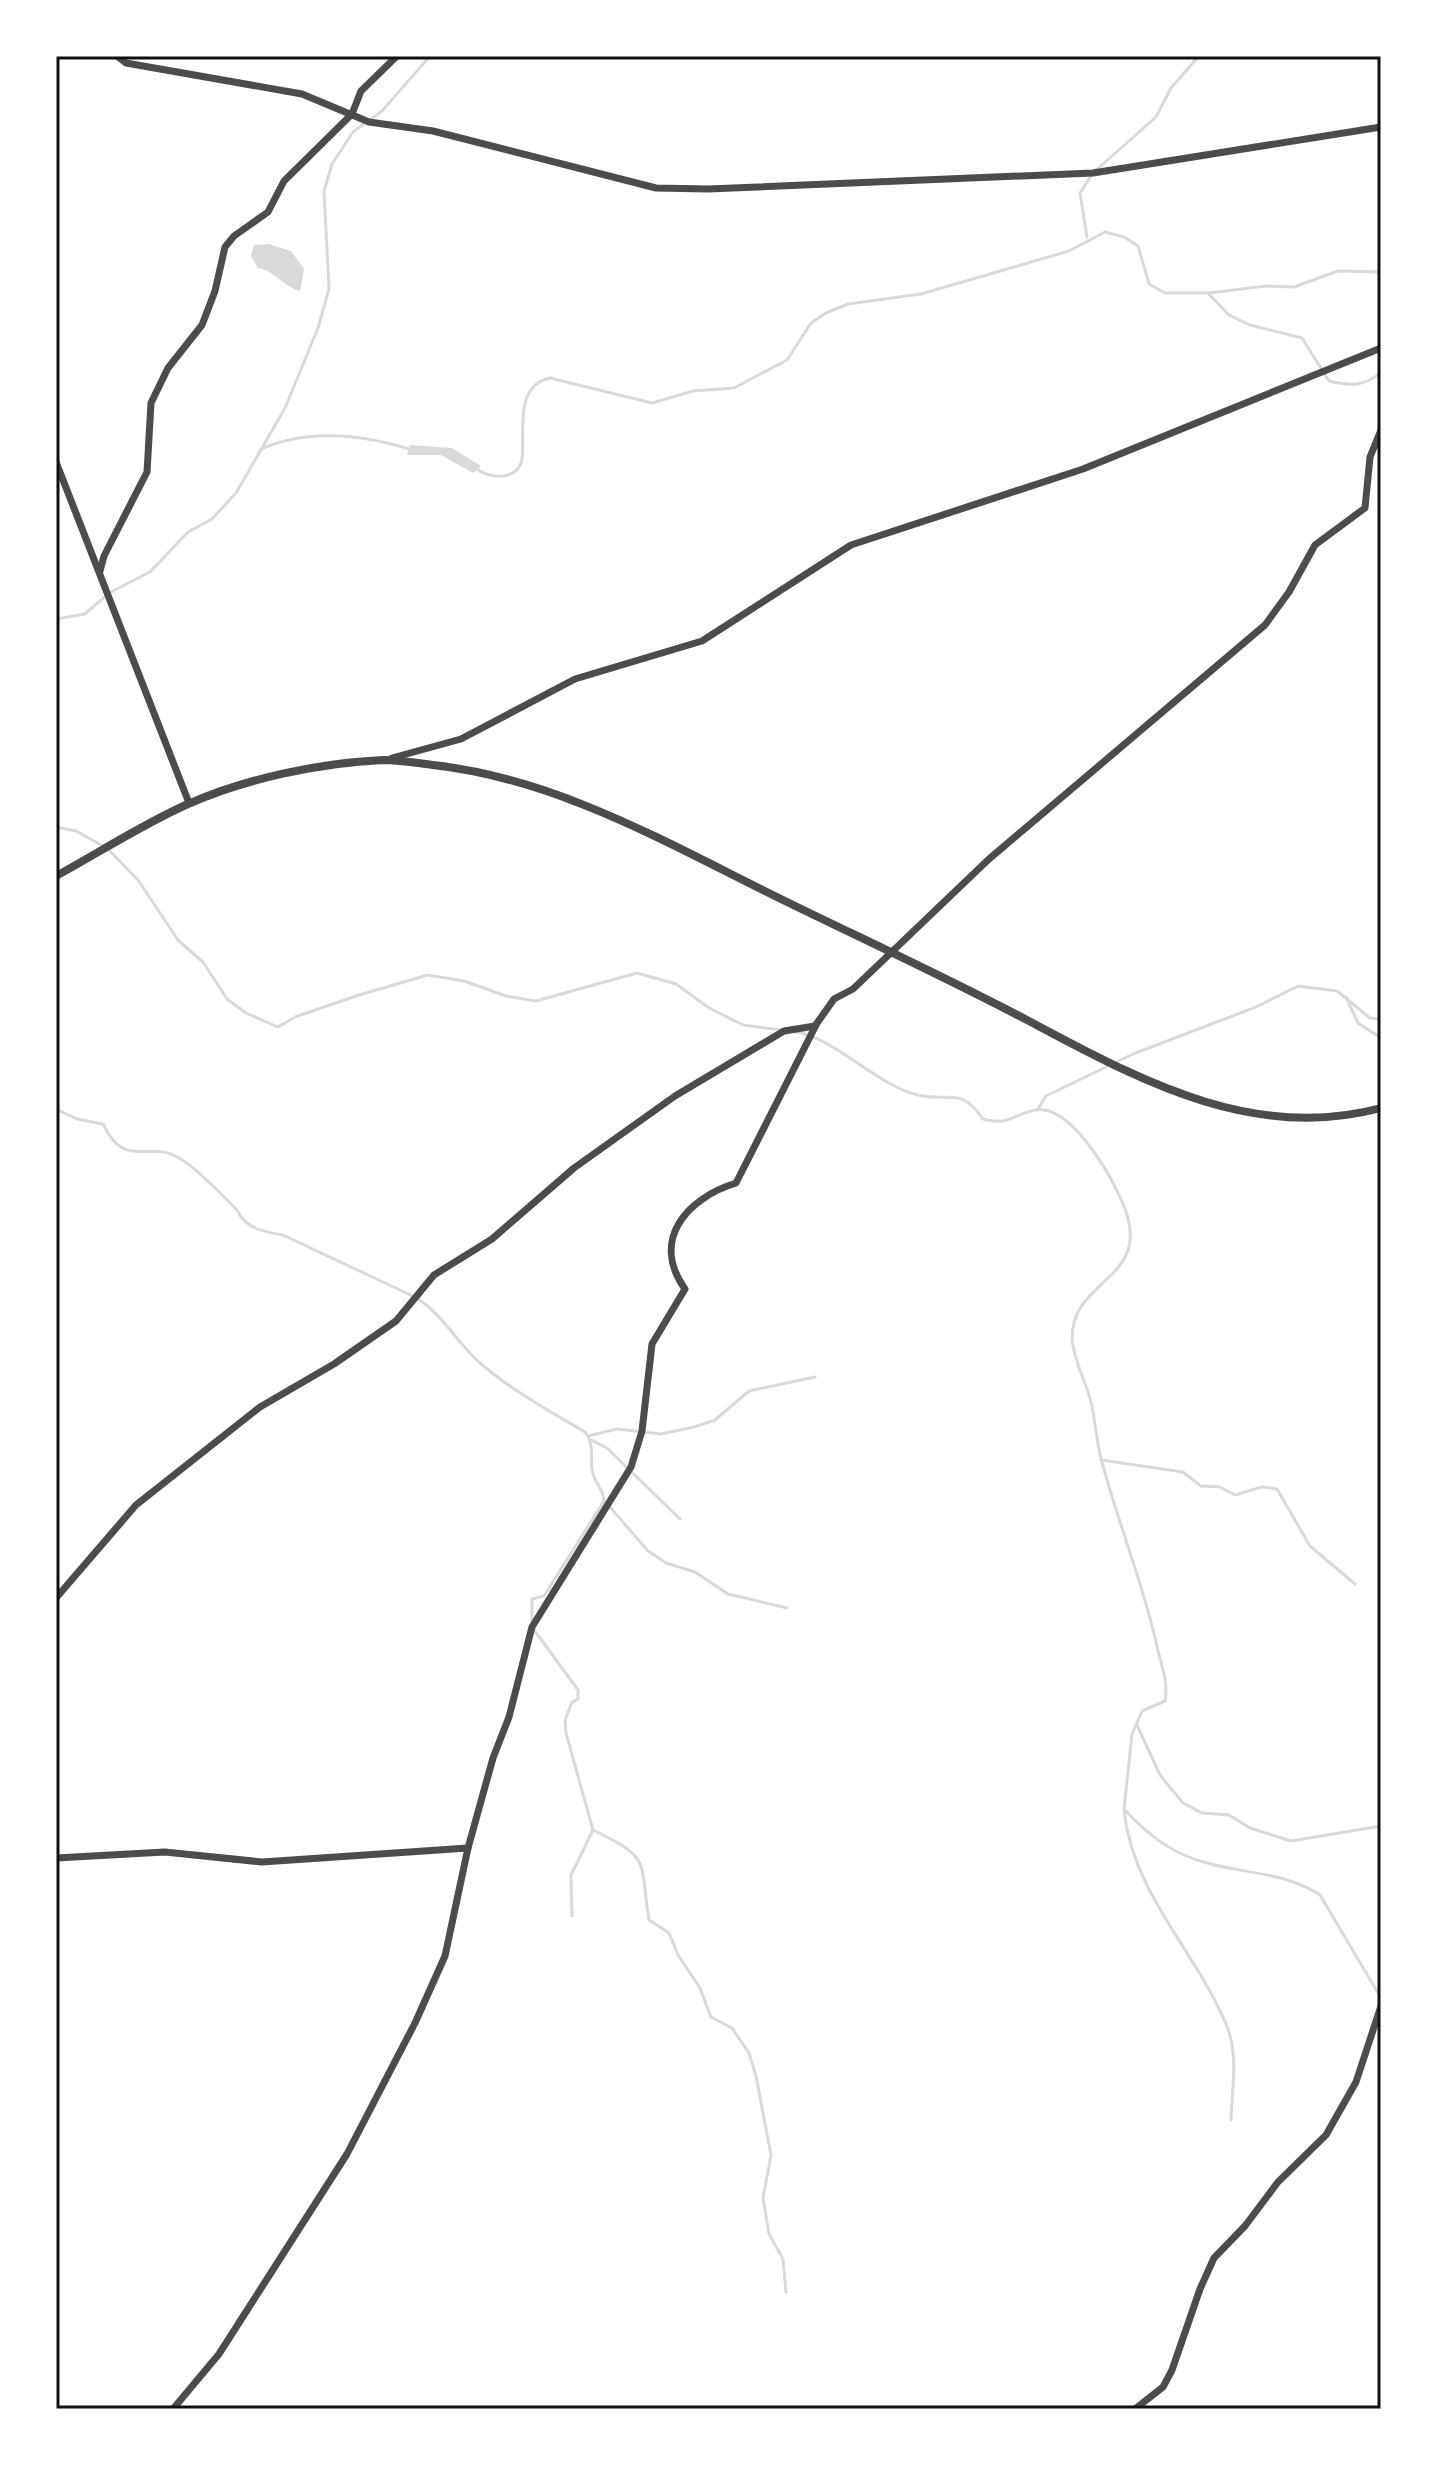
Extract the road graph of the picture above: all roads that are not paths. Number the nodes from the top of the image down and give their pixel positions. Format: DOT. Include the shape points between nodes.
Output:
graph roads {
  1 [pos="117,56"];
  2 [pos="397,56"];
  3 [pos="352,114"];
  4 [pos="1381,127"];
  5 [pos="1381,348"];
  6 [pos="1381,430"];
  7 [pos="56,462"];
  8 [pos="100,571"];
  9 [pos="386,760"];
  10 [pos="189,803"];
  11 [pos="56,876"];
  12 [pos="889,952"];
  13 [pos="817,1023"];
  14 [pos="1381,1108"];
  15 [pos="56,1598"];
  16 [pos="468,1848"];
  17 [pos="56,1858"];
  18 [pos="1381,2006"];
  19 [pos="173,2409"];
  20 [pos="1135,2409"];
  1 -- 3 [label="street" via="126,63 302,94"];
  2 -- 3 [label="street" via="361,91"];
  3 -- 4 [label="street" via="656,188 708,189 1093,173"];
  3 -- 8 [label="street" via="284,181 268,212 225,247 202,325 168,368 151,403 147,472"];
  5 -- 9 [label="street" via="1083,469 851,545 702,641 575,679 461,739"];
  6 -- 12 [label="street" via="1370,457 1365,508 1315,545 1265,625 989,859"];
  7 -- 8 [label="street"];
  8 -- 10 [label="street"];
  9 -- 10 [label="street" via="268,778"];
  9 -- 12 [label="street" via="462,768 533,784 606,814"];
  10 -- 11 [label="street"];
  12 -- 13 [label="street" via="853,989 834,999"];
  12 -- 14 [label="street" via="1126,1073 1219,1106 1282,1119 1341,1118"];
  13 -- 15 [label="street" via="784,1031 730,1063 574,1168 492,1239 434,1275 396,1321 260,1407 136,1505"];
  13 -- 16 [label="street" via="736,1183 693,1203 672,1242 670,1263 685,1289 652,1344 642,1431 631,1467 532,1627"];
  16 -- 17 [label="street" via="262,1862 165,1852"];
  16 -- 19 [label="street" via="445,1956 415,2023 360,2127 219,2354"];
  18 -- 20 [label="street" via="1356,2082 1326,2135 1214,2258 1172,2370 1163,2387"];
}
